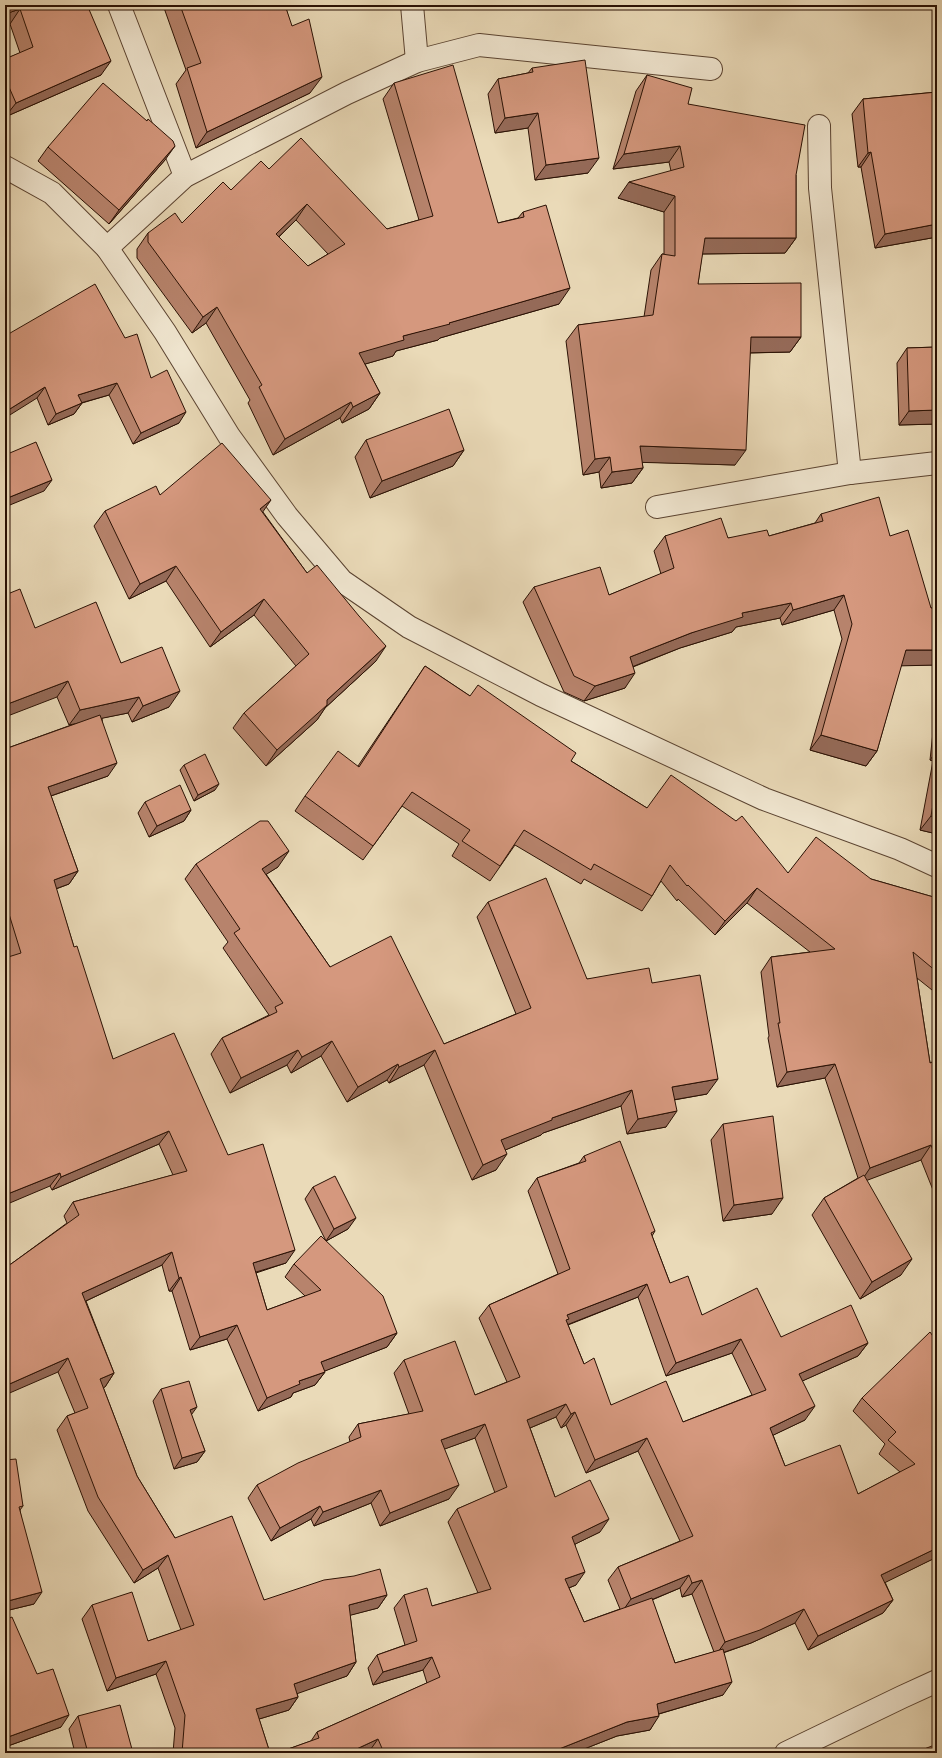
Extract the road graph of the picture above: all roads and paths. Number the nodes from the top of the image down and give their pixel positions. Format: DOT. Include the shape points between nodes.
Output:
graph roads {
  1 [pos="119,5"];
  2 [pos="412,5"];
  3 [pos="417,61"];
  4 [pos="711,69"];
  5 [pos="819,126"];
  6 [pos="5,167"];
  7 [pos="185,176"];
  8 [pos="107,248"];
  9 [pos="937,463"];
  10 [pos="850,473"];
  11 [pos="657,507"];
  12 [pos="937,866"];
  13 [pos="937,1681"];
  14 [pos="786,1753"];
  1 -- 7 [label="street"];
  2 -- 3 [label="street"];
  3 -- 4 [label="street" via="479,45"];
  3 -- 7 [label="street" via="347,93"];
  5 -- 10 [label="street" via="820,195"];
  6 -- 8 [label="street" via="52,192"];
  7 -- 8 [label="street"];
  8 -- 12 [label="street" via="165,332 229,436 287,516 342,581 409,627 541,695 764,799 900,849"];
  9 -- 10 [label="street"];
  10 -- 11 [label="street"];
  13 -- 14 [label="street"];
}
